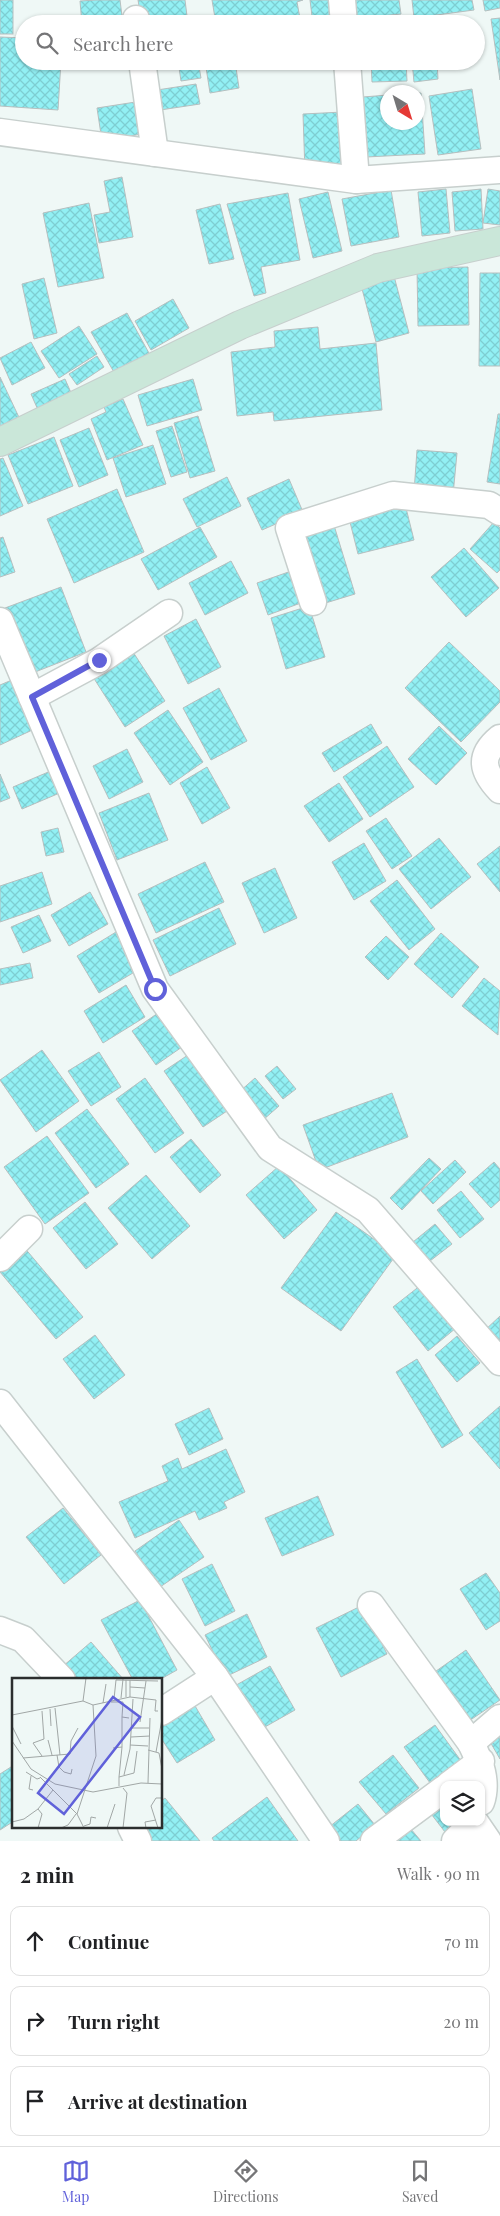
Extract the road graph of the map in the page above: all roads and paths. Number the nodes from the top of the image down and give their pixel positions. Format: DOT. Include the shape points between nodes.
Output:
graph roads {
  1 [pos="342,0"];
  2 [pos="343,15"];
  3 [pos="143,70"];
  4 [pos="348,70"];
  5 [pos="0,132"];
  6 [pos="155,153"];
  7 [pos="500,170"];
  8 [pos="356,180"];
  9 [pos="500,241"];
  10 [pos="0,442"];
  11 [pos="500,512"];
  12 [pos="313,602"];
  13 [pos="169,613"];
  14 [pos="0,621"];
  15 [pos="32,697"];
  16 [pos="500,738"];
  17 [pos="500,790"];
  18 [pos="30,1229"];
  19 [pos="0,1258"];
  20 [pos="500,1362"];
  21 [pos="0,1403"];
  22 [pos="371,1605"];
  23 [pos="1,1632"];
  24 [pos="215,1677"];
  25 [pos="60,1678"];
  26 [pos="162,1711"];
  27 [pos="500,1718"];
  28 [pos="476,1752"];
  29 [pos="452,1781"];
  30 [pos="482,1781"];
  31 [pos="440,1792"];
  32 [pos="470,1826"];
  33 [pos="477,1826"];
  34 [pos="132,1828"];
  35 [pos="138,1841"];
  36 [pos="326,1841"];
  37 [pos="374,1841"];
  38 [pos="456,1841"];
  39 [pos="488,1841"];
  1 -- 2 [label="street"];
  3 -- 6 [label="street"];
  4 -- 8 [label="street"];
  5 -- 6 [label="street"];
  6 -- 8 [label="street"];
  7 -- 8 [label="street"];
  9 -- 10 [label="main road" via="378,268 240,326"];
  11 -- 12 [label="street" via="489,505 393,495 289,528"];
  13 -- 15 [label="street" via="99,660"];
  14 -- 15 [label="street"];
  15 -- 20 [label="street" via="155,989 270,1148 368,1210"];
  16 -- 17 [label="street" via="491,745 484,760 487,776"];
  18 -- 19 [label="street"];
  21 -- 24 [label="street"];
  22 -- 28 [label="street"];
  23 -- 25 [label="street" via="23,1638"];
  24 -- 26 [label="street"];
  24 -- 36 [label="street"];
  27 -- 28 [label="street"];
  28 -- 29 [label="street"];
  28 -- 30 [label="street"];
  31 -- 37 [label="street"];
  32 -- 38 [label="street"];
  33 -- 39 [label="street"];
  34 -- 35 [label="street"];
}
